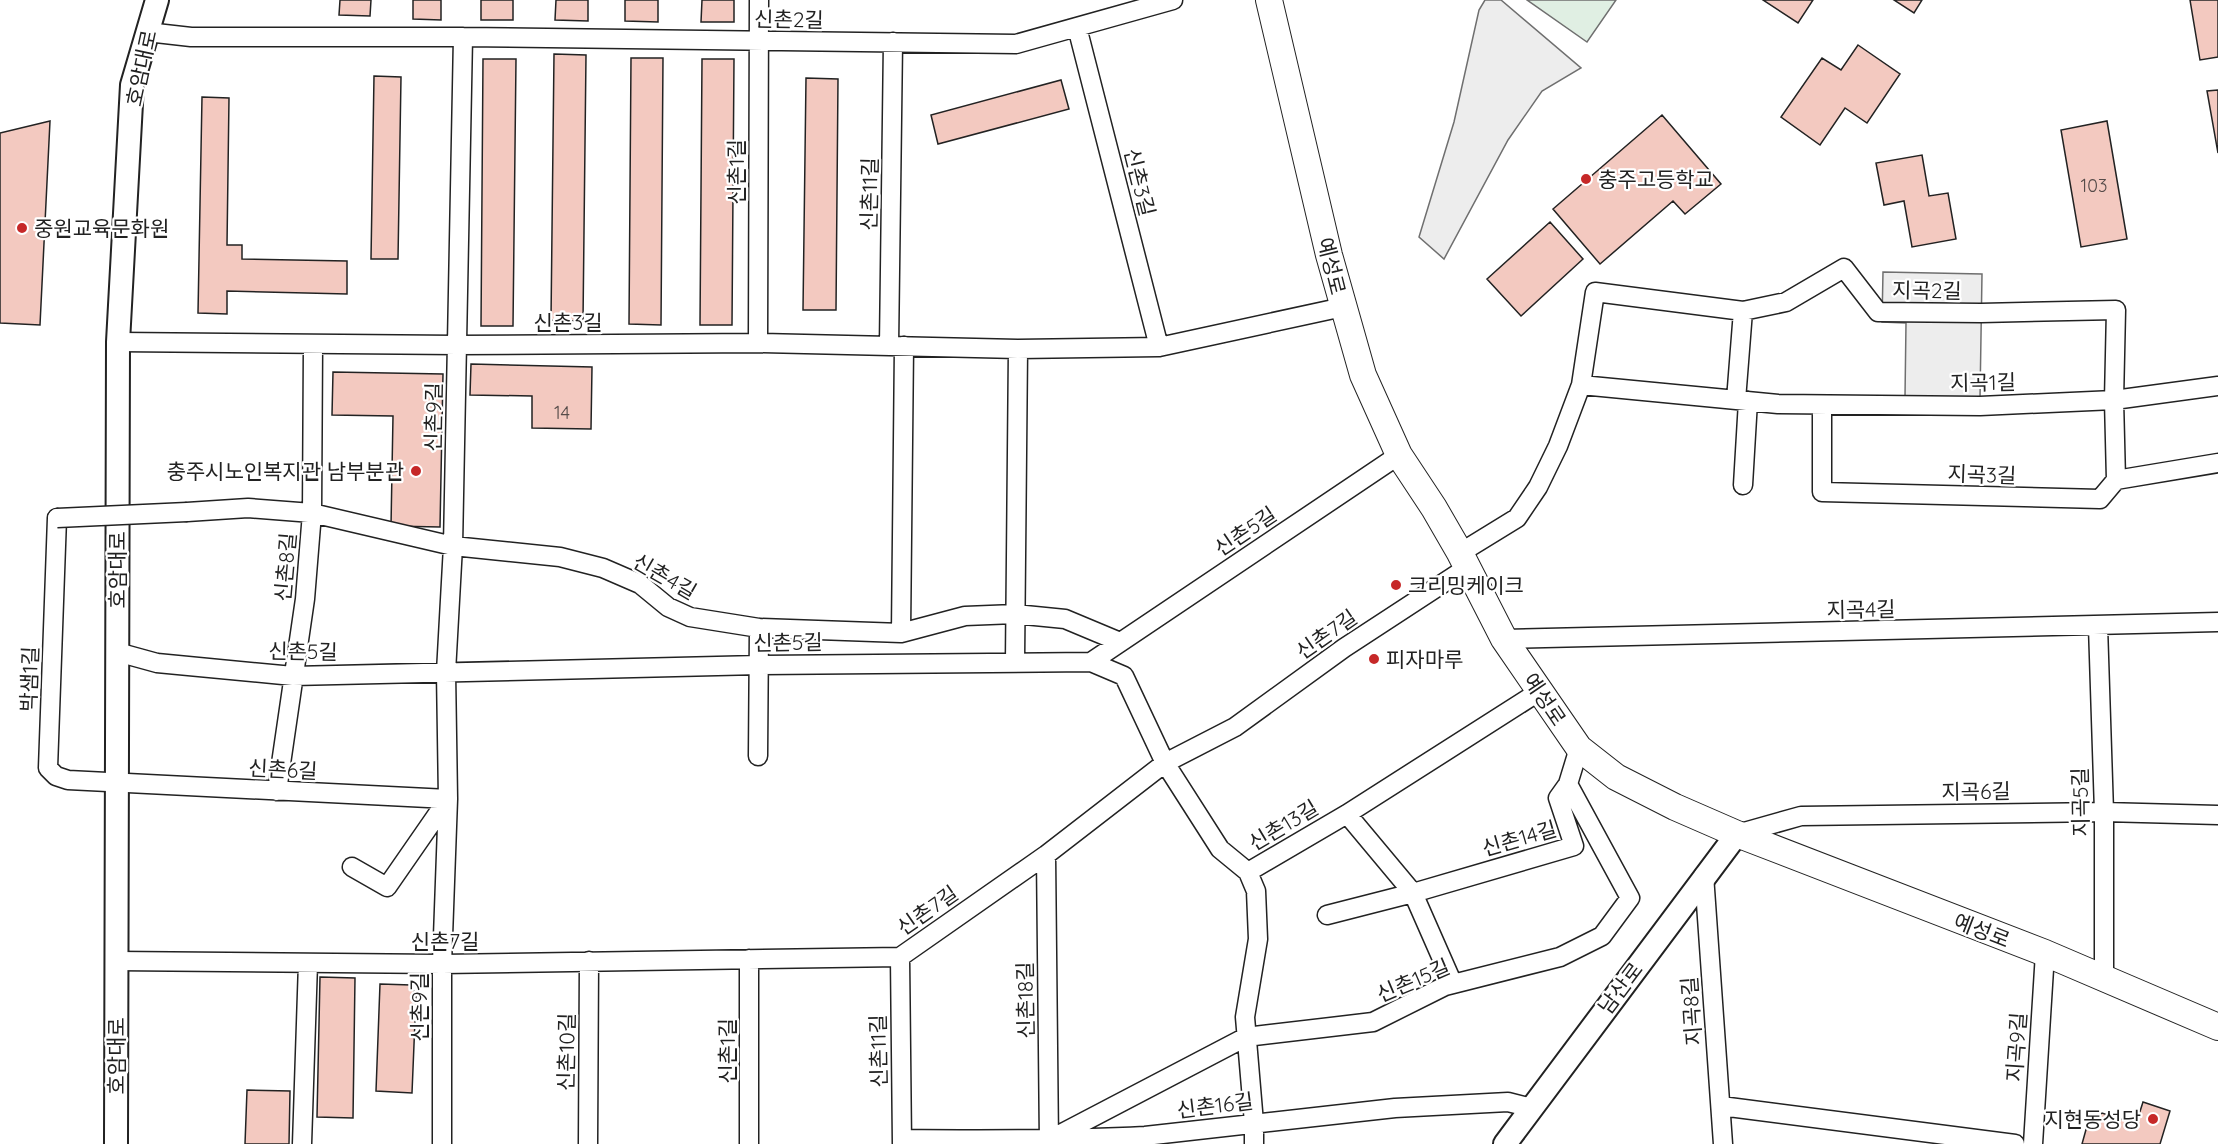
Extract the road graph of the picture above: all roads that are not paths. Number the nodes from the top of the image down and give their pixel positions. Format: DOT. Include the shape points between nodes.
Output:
graph roads {
  1 [pos="157,0"];
  2 [pos="759,0"];
  3 [pos="1173,0"];
  4 [pos="1269,0"];
  5 [pos="1130,6"];
  6 [pos="1077,27"];
  7 [pos="147,32"];
  8 [pos="463,37"];
  9 [pos="759,41"];
  10 [pos="893,42"];
  11 [pos="1343,307"];
  12 [pos="1743,311"];
  13 [pos="118,342"];
  14 [pos="758,344"];
  15 [pos="313,345"];
  16 [pos="457,345"];
  17 [pos="896,346"];
  18 [pos="1159,347"];
  19 [pos="1018,349"];
  20 [pos="1581,385"];
  21 [pos="2218,386"];
  22 [pos="2114,400"];
  23 [pos="1742,401"];
  24 [pos="1822,405"];
  25 [pos="1399,455"];
  26 [pos="2218,464"];
  27 [pos="2116,480"];
  28 [pos="1743,485"];
  29 [pos="312,513"];
  30 [pos="57,518"];
  31 [pos="453,546"];
  32 [pos="1464,560"];
  33 [pos="1015,614"];
  34 [pos="2218,622"];
  35 [pos="2098,626"];
  36 [pos="759,628"];
  37 [pos="901,633"];
  38 [pos="1504,639"];
  39 [pos="1120,642"];
  40 [pos="117,652"];
  41 [pos="1015,661"];
  42 [pos="1091,662"];
  43 [pos="759,665"];
  44 [pos="446,672"];
  45 [pos="293,676"];
  46 [pos="1540,692"];
  47 [pos="1579,748"];
  48 [pos="758,756"];
  49 [pos="1166,763"];
  50 [pos="117,783"];
  51 [pos="1568,784"];
  52 [pos="277,791"];
  53 [pos="448,799"];
  54 [pos="2104,812"];
  55 [pos="1347,814"];
  56 [pos="2218,815"];
  57 [pos="1737,834"];
  58 [pos="1046,855"];
  59 [pos="352,867"];
  60 [pos="1248,872"];
  61 [pos="1704,875"];
  62 [pos="1413,893"];
  63 [pos="1327,915"];
  64 [pos="2045,953"];
  65 [pos="900,957"];
  66 [pos="749,959"];
  67 [pos="115,961"];
  68 [pos="590,961"];
  69 [pos="308,963"];
  70 [pos="442,964"];
  71 [pos="2104,978"];
  72 [pos="1453,984"];
  73 [pos="2218,1027"];
  74 [pos="1246,1037"];
  75 [pos="1721,1106"];
  76 [pos="1532,1108"];
  77 [pos="1254,1123"];
  78 [pos="902,1141"];
  79 [pos="1049,1143"];
  80 [pos="116,1144"];
  81 [pos="302,1144"];
  82 [pos="442,1144"];
  83 [pos="588,1144"];
  84 [pos="749,1144"];
  85 [pos="1254,1144"];
  86 [pos="1505,1144"];
  87 [pos="1723,1144"];
  88 [pos="2015,1144"];
  89 [pos="2033,1144"];
  1 -- 7 [label="street, 호암대로"];
  2 -- 9 [label="street, 신촌1길"];
  3 -- 5 [label="street, 신촌2길"];
  4 -- 11 [label="main road, 예성로"];
  5 -- 6 [label="street, 신촌2길"];
  6 -- 10 [label="street, 신촌2길" via="1016,44"];
  6 -- 18 [label="street, 신촌3길"];
  7 -- 8 [label="street, 신촌2길" via="191,37"];
  7 -- 13 [label="street, 호암대로" via="132,85"];
  8 -- 9 [label="street, 신촌2길"];
  8 -- 16 [label="street, 신촌9길"];
  9 -- 10 [label="street, 신촌2길"];
  9 -- 14 [label="street, 신촌1길"];
  10 -- 17 [label="street, 신촌11길"];
  11 -- 18 [label="street, 신촌3길"];
  11 -- 25 [label="main road, 예성로" via="1363,375"];
  12 -- 20 [label="street, 지곡2길" via="1595,292"];
  12 -- 22 [label="street, 지곡2길" via="1786,302 1844,268 1878,312 2116,310"];
  12 -- 23 [label="street"];
  13 -- 15 [label="street, 신촌3길"];
  13 -- 40 [label="street, 호암대로"];
  14 -- 16 [label="street, 신촌3길"];
  14 -- 17 [label="street, 신촌3길"];
  15 -- 16 [label="street, 신촌3길"];
  15 -- 29 [label="street, 신촌8길"];
  16 -- 31 [label="street, 신촌9길"];
  17 -- 19 [label="street, 신촌3길"];
  17 -- 37 [label="street, 신촌11길"];
  18 -- 19 [label="street, 신촌3길"];
  19 -- 33 [label="street"];
  20 -- 23 [label="street, 지곡1길"];
  20 -- 32 [label="street" via="1538,487 1517,518"];
  21 -- 22 [label="street, 지곡1길"];
  22 -- 24 [label="street, 지곡1길" via="1980,406"];
  22 -- 27 [label="street"];
  23 -- 24 [label="street, 지곡1길"];
  23 -- 28 [label="street"];
  24 -- 27 [label="street, 지곡3길" via="1821,492 2100,499"];
  25 -- 32 [label="main road, 예성로"];
  25 -- 39 [label="street, 신촌5길"];
  26 -- 27 [label="street"];
  29 -- 30 [label="street, 신촌4길, bridge" via="248,508"];
  29 -- 31 [label="street, 신촌4길"];
  29 -- 45 [label="street, 신촌8길" via="305,599"];
  30 -- 50 [label="street, 박샘1길" via="48,768 68,780"];
  31 -- 36 [label="street, 신촌4길" via="560,557 603,568 640,584 668,607 690,617"];
  31 -- 44 [label="street, 신촌9길"];
  32 -- 38 [label="main road, 예성로"];
  32 -- 49 [label="street, 신촌7길" via="1235,727"];
  33 -- 37 [label="street, 신촌4길" via="965,616"];
  33 -- 39 [label="street, 신촌4길" via="1065,619"];
  33 -- 41 [label="street"];
  34 -- 35 [label="street, 지곡4길"];
  35 -- 38 [label="street, 지곡4길"];
  35 -- 54 [label="street, 지곡5길"];
  36 -- 37 [label="street, 신촌4길"];
  36 -- 43 [label="street"];
  38 -- 46 [label="main road, 예성로"];
  39 -- 42 [label="street, 신촌5길"];
  40 -- 45 [label="street, 신촌5길" via="157,663"];
  40 -- 50 [label="street, 호암대로"];
  41 -- 42 [label="street, 신촌5길"];
  41 -- 43 [label="street, 신촌5길"];
  42 -- 49 [label="street, 신촌13길" via="1124,676"];
  43 -- 44 [label="street, 신촌5길"];
  43 -- 48 [label="street"];
  44 -- 45 [label="street, 신촌5길"];
  44 -- 53 [label="street, 신촌9길"];
  45 -- 52 [label="street, 신촌8길"];
  46 -- 47 [label="main road, 예성로"];
  46 -- 55 [label="street, 신촌13길"];
  47 -- 51 [label="street"];
  47 -- 57 [label="main road, 예성로" via="1616,777"];
  49 -- 58 [label="street, 신촌7길"];
  49 -- 60 [label="street, 신촌13길" via="1220,849"];
  50 -- 52 [label="street, 신촌6길"];
  50 -- 67 [label="street, 호암대로"];
  51 -- 62 [label="street, 신촌14길" via="1558,798 1574,846"];
  51 -- 72 [label="street, 신촌15길" via="1630,898 1602,936 1560,957"];
  52 -- 53 [label="street, 신촌6길"];
  53 -- 59 [label="street" via="387,887"];
  53 -- 70 [label="street, 신촌9길"];
  54 -- 56 [label="street, 지곡6길"];
  54 -- 57 [label="street, 지곡6길" via="1801,816"];
  54 -- 71 [label="street, 지곡5길"];
  55 -- 60 [label="street, 신촌13길"];
  55 -- 62 [label="street"];
  57 -- 61 [label="street, 남산로"];
  57 -- 64 [label="main road, 예성로"];
  58 -- 65 [label="street, 신촌7길"];
  58 -- 79 [label="street, 신촌18길"];
  60 -- 74 [label="street" via="1256,891 1258,939 1245,1017"];
  61 -- 75 [label="street, 지곡8길"];
  61 -- 76 [label="street, 남산로"];
  62 -- 63 [label="street, 신촌14길"];
  62 -- 72 [label="street"];
  64 -- 71 [label="main road, 예성로"];
  64 -- 89 [label="street, 지곡9길"];
  65 -- 66 [label="street, 신촌7길"];
  65 -- 78 [label="street, 신촌11길"];
  66 -- 68 [label="street, 신촌7길"];
  66 -- 84 [label="street, 신촌1길"];
  67 -- 69 [label="street, 신촌7길"];
  67 -- 80 [label="street, 호암대로"];
  68 -- 70 [label="street, 신촌7길"];
  68 -- 83 [label="street, 신촌10길"];
  69 -- 70 [label="street, 신촌7길"];
  69 -- 81 [label="street"];
  70 -- 82 [label="street, 신촌9길"];
  71 -- 73 [label="main road, 예성로"];
  72 -- 74 [label="street, 신촌15길" via="1372,1022"];
  74 -- 77 [label="street"];
  74 -- 79 [label="street, 신촌15길"];
  75 -- 87 [label="street, 지곡8길"];
  75 -- 88 [label="street"];
  76 -- 77 [label="street, 신촌16길" via="1508,1102 1406,1107"];
  76 -- 86 [label="street, 남산로"];
  77 -- 79 [label="street, 신촌16길"];
  77 -- 85 [label="street"];
  78 -- 79 [label="street, 신촌16길"];
}
